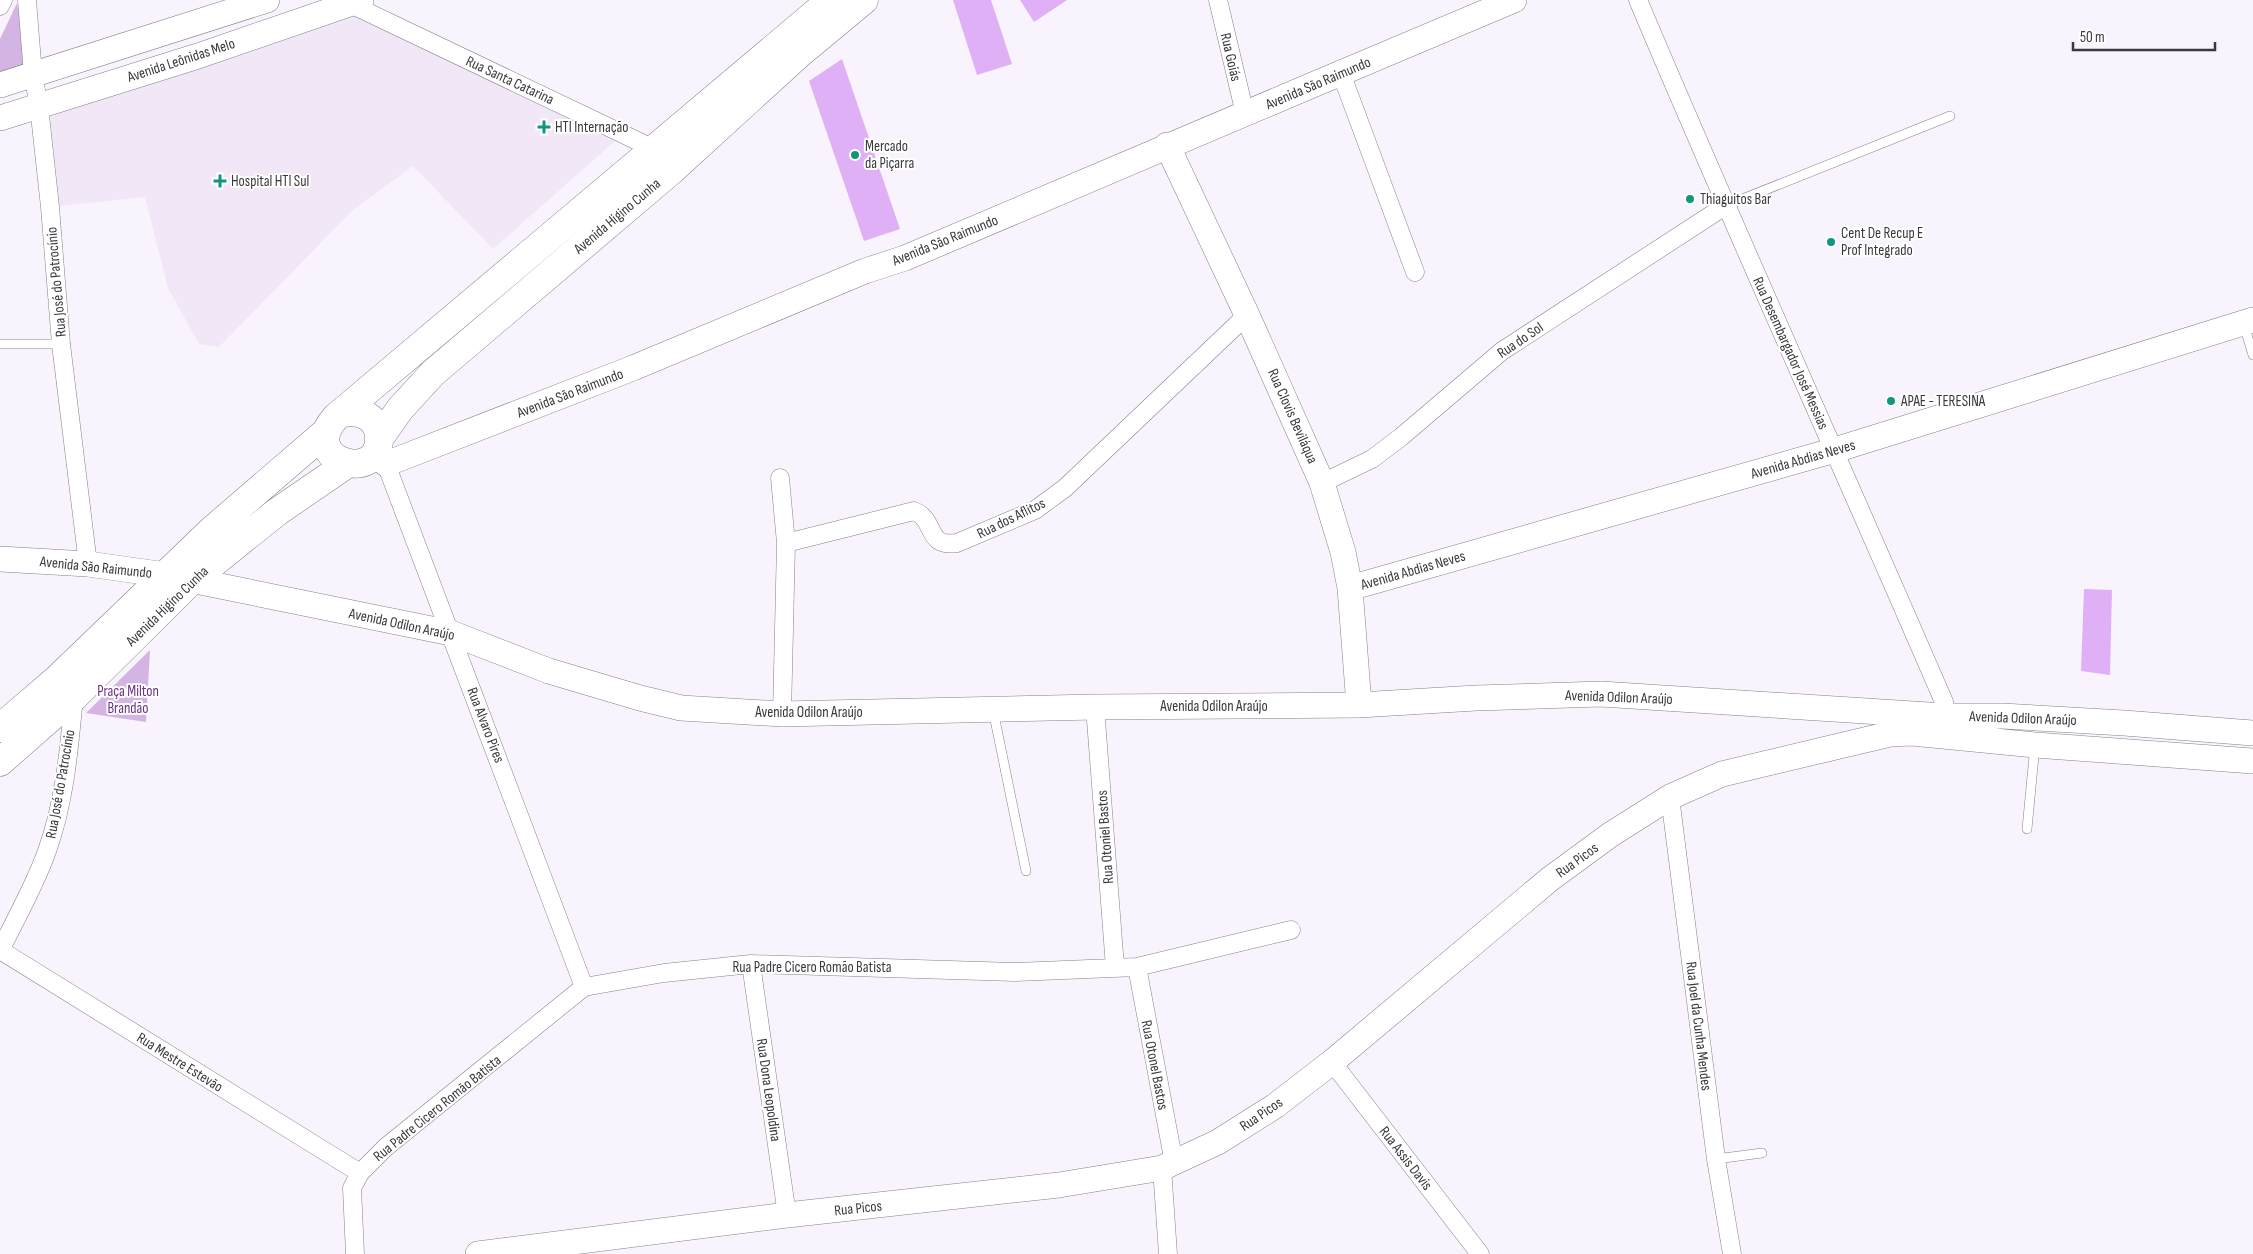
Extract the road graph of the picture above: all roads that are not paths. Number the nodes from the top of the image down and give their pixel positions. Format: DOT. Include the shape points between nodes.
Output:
graph roads {
  1 [pos="3,0"];
  2 [pos="27,0"];
  3 [pos="267,0"];
  4 [pos="831,0"];
  5 [pos="864,0"];
  6 [pos="1218,0"];
  7 [pos="1514,0"];
  8 [pos="1638,0"];
  9 [pos="350,1"];
  10 [pos="0,6"];
  11 [pos="1341,73"];
  12 [pos="33,75"];
  13 [pos="0,85"];
  14 [pos="39,106"];
  15 [pos="1245,114"];
  16 [pos="1950,116"];
  17 [pos="0,118"];
  18 [pos="1167,145"];
  19 [pos="654,149"];
  20 [pos="672,170"];
  21 [pos="1725,206"];
  22 [pos="1415,272"];
  23 [pos="1247,315"];
  24 [pos="2248,321"];
  25 [pos="0,344"];
  26 [pos="61,344"];
  27 [pos="2253,356"];
  28 [pos="335,422"];
  29 [pos="1835,450"];
  30 [pos="380,452"];
  31 [pos="347,464"];
  32 [pos="780,478"];
  33 [pos="1322,483"];
  34 [pos="786,543"];
  35 [pos="0,559"];
  36 [pos="88,564"];
  37 [pos="179,578"];
  38 [pos="1350,588"];
  39 [pos="451,633"];
  40 [pos="74,697"];
  41 [pos="1359,705"];
  42 [pos="1095,707"];
  43 [pos="993,710"];
  44 [pos="782,714"];
  45 [pos="1944,726"];
  46 [pos="0,728"];
  47 [pos="2253,734"];
  48 [pos="2035,745"];
  49 [pos="2253,761"];
  50 [pos="0,762"];
  51 [pos="1670,797"];
  52 [pos="2027,829"];
  53 [pos="1026,871"];
  54 [pos="1291,930"];
  55 [pos="0,950"];
  56 [pos="751,964"];
  57 [pos="1115,967"];
  58 [pos="1137,967"];
  59 [pos="584,987"];
  60 [pos="1332,1062"];
  61 [pos="1762,1153"];
  62 [pos="1716,1159"];
  63 [pos="1168,1165"];
  64 [pos="360,1173"];
  65 [pos="787,1215"];
  66 [pos="355,1254"];
  67 [pos="478,1254"];
  68 [pos="1168,1254"];
  69 [pos="1480,1254"];
  70 [pos="1732,1254"];
  1 -- 10 [label="street"];
  2 -- 12 [label="street, Rua José do Patrocínio"];
  3 -- 12 [label="main road, Avenida Leônidas Melo"];
  4 -- 19 [label="main road, Avenida Higino Cunha"];
  5 -- 20 [label="main road, Avenida Higino Cunha" via="793,59"];
  6 -- 15 [label="street, Rua Goiás"];
  7 -- 11 [label="main road, Avenida São Raimundo"];
  8 -- 21 [label="street, Rua Desembargador José Messias"];
  9 -- 14 [label="main road, Avenida Leônidas Melo" via="198,56"];
  9 -- 19 [label="street, Rua Santa Catarina"];
  11 -- 15 [label="main road, Avenida São Raimundo"];
  11 -- 22 [label="street"];
  12 -- 13 [label="main road, Avenida Leônidas Melo"];
  12 -- 14 [label="street, Rua José do Patrocínio"];
  14 -- 17 [label="main road, Avenida Leônidas Melo"];
  14 -- 26 [label="street, Rua José do Patrocínio"];
  15 -- 18 [label="main road, Avenida São Raimundo"];
  16 -- 21 [label="lane"];
  18 -- 23 [label="main road, Rua Clovis Beviláqua"];
  18 -- 30 [label="main road, Avenida São Raimundo" via="905,258 865,271 633,368"];
  19 -- 20 [label="street, Rua Santa Catarina"];
  19 -- 28 [label="main road, Avenida Higino Cunha"];
  20 -- 30 [label="main road, Avenida Higino Cunha" via="432,373 400,409"];
  21 -- 29 [label="street, Rua Desembargador José Messias"];
  21 -- 33 [label="street, Rua do Sol" via="1502,351 1372,459"];
  23 -- 33 [label="main road, Rua Clovis Beviláqua"];
  23 -- 34 [label="street, Rua dos Aflitos" via="1092,464 1035,510 957,544 940,543 925,517 914,511"];
  24 -- 27 [label="lane"];
  24 -- 29 [label="main road, Avenida Abdias Neves"];
  25 -- 26 [label="lane"];
  26 -- 36 [label="street, Rua José do Patrocínio"];
  28 -- 30 [label="main road" via="360,413 369,416 378,430"];
  28 -- 31 [label="main road" via="328,448 339,461"];
  28 -- 37 [label="main road, Avenida Higino Cunha" via="212,530"];
  29 -- 38 [label="main road, Avenida Abdias Neves"];
  29 -- 45 [label="street, Rua Desembargador José Messias" via="1944,702"];
  30 -- 31 [label="main road" via="362,463"];
  30 -- 39 [label="street, Rua Alvaro Pires"];
  31 -- 37 [label="main road, Avenida Higino Cunha"];
  32 -- 34 [label="street"];
  33 -- 38 [label="main road, Rua Clovis Beviláqua" via="1343,552"];
  34 -- 44 [label="street"];
  35 -- 36 [label="main road, Avenida São Raimundo"];
  36 -- 37 [label="main road, Avenida São Raimundo"];
  37 -- 39 [label="main road, Avenida Odilon Araújo"];
  37 -- 40 [label="main road, Avenida Higino Cunha"];
  37 -- 46 [label="main road, Avenida Higino Cunha"];
  38 -- 41 [label="main road, Rua Clovis Beviláqua"];
  39 -- 44 [label="main road, Avenida Odilon Araújo" via="549,670 640,698 681,708"];
  39 -- 59 [label="street, Rua Alvaro Pires"];
  40 -- 50 [label="main road, Avenida Higino Cunha"];
  40 -- 55 [label="street, Rua José do Patrocínio" via="68,759 56,823 44,859"];
  41 -- 42 [label="main road, Avenida Odilon Araújo"];
  41 -- 45 [label="main road, Avenida Odilon Araújo" via="1601,694"];
  42 -- 43 [label="main road, Avenida Odilon Araújo"];
  42 -- 57 [label="street, Rua Otoniel Bastos"];
  43 -- 44 [label="main road, Avenida Odilon Araújo"];
  43 -- 53 [label="lane"];
  45 -- 47 [label="main road, Avenida Odilon Araújo" via="2002,716"];
  45 -- 48 [label="main road, Avenida Odilon Araújo"];
  45 -- 51 [label="main road, Rua Picos" via="1890,734 1722,774"];
  48 -- 49 [label="main road, Avenida Odilon Araújo"];
  48 -- 52 [label="lane"];
  51 -- 60 [label="main road, Rua Picos" via="1550,879"];
  51 -- 62 [label="street, Rua Joel da Cunha Mendes"];
  54 -- 58 [label="street, Rua Padre Cicero Romão Batista"];
  55 -- 64 [label="street, Rua Mestre Estevão"];
  56 -- 57 [label="street, Rua Padre Cicero Romão Batista" via="1015,972"];
  56 -- 59 [label="street, Rua Padre Cicero Romão Batista" via="664,973"];
  56 -- 65 [label="street, Rua Dona Leopoldina"];
  57 -- 58 [label="street, Rua Padre Cicero Romão Batista"];
  58 -- 63 [label="street, Rua Otonel Bastos"];
  59 -- 64 [label="street, Rua Padre Cicero Romão Batista" via="386,1147"];
  60 -- 63 [label="main road, Rua Picos" via="1245,1125"];
  60 -- 69 [label="street, Rua Assis Davis"];
  61 -- 62 [label="lane"];
  62 -- 70 [label="street, Rua Joel da Cunha Mendes"];
  63 -- 65 [label="main road, Rua Picos" via="1059,1185"];
  63 -- 68 [label="street, Rua Otonel Bastos"];
  64 -- 66 [label="street, Rua Padre Cicero Romão Batista" via="352,1188"];
  65 -- 67 [label="main road, Rua Picos"];
}
